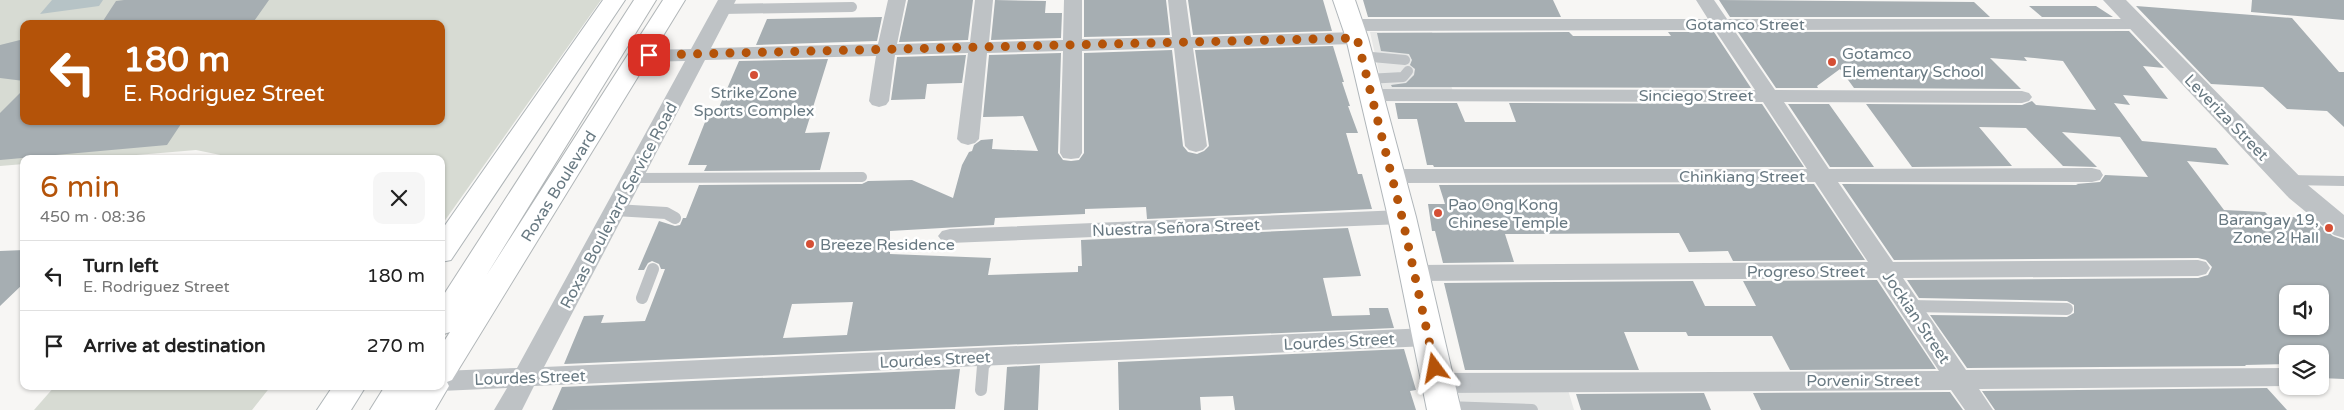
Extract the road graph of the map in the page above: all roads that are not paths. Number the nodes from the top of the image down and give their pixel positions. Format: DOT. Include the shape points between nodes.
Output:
graph roads {
  1 [pos="614,0"];
  2 [pos="645,0"];
  3 [pos="674,0"];
  4 [pos="897,0"];
  5 [pos="984,0"];
  6 [pos="1073,0"];
  7 [pos="1177,0"];
  8 [pos="1344,0"];
  9 [pos="1705,0"];
  10 [pos="2114,0"];
  11 [pos="724,5"];
  12 [pos="852,6"];
  13 [pos="2137,22"];
  14 [pos="1722,24"];
  15 [pos="1183,42"];
  16 [pos="1074,45"];
  17 [pos="978,47"];
  18 [pos="886,50"];
  19 [pos="699,54"];
  20 [pos="640,56"];
  21 [pos="1362,59"];
  22 [pos="1405,60"];
  23 [pos="1408,71"];
  24 [pos="1769,95"];
  25 [pos="2022,97"];
  26 [pos="879,101"];
  27 [pos="968,139"];
  28 [pos="1196,146"];
  29 [pos="1072,153"];
  30 [pos="2092,175"];
  31 [pos="1392,176"];
  32 [pos="1823,176"];
  33 [pos="862,177"];
  34 [pos="2343,177"];
  35 [pos="633,178"];
  36 [pos="2288,180"];
  37 [pos="615,210"];
  38 [pos="1402,217"];
  39 [pos="674,218"];
  40 [pos="2344,229"];
  41 [pos="950,236"];
  42 [pos="445,247"];
  43 [pos="2198,268"];
  44 [pos="654,270"];
  45 [pos="1886,270"];
  46 [pos="1414,273"];
  47 [pos="642,298"];
  48 [pos="1910,306"];
  49 [pos="2067,309"];
  50 [pos="445,318"];
  51 [pos="1428,337"];
  52 [pos="990,357"];
  53 [pos="445,366"];
  54 [pos="526,378"];
  55 [pos="2279,378"];
  56 [pos="1959,380"];
  57 [pos="445,381"];
  58 [pos="347,390"];
  59 [pos="400,390"];
  60 [pos="430,390"];
  61 [pos="981,390"];
  62 [pos="1442,400"];
  63 [pos="334,410"];
  64 [pos="387,410"];
  65 [pos="418,410"];
  66 [pos="508,410"];
  67 [pos="1532,410"];
  68 [pos="1979,410"];
  1 -- 42 [label="main road"];
  2 -- 50 [label="main road, Roxas Boulevard"];
  3 -- 20 [label="main road, Roxas Boulevard"];
  4 -- 18 [label="street"];
  5 -- 17 [label="street"];
  6 -- 16 [label="street"];
  7 -- 15 [label="street"];
  8 -- 21 [label="main road"];
  9 -- 14 [label="street, Jockian Street"];
  10 -- 13 [label="street, Leveriza Street"];
  11 -- 12 [label="lane"];
  11 -- 19 [label="street, Roxas Boulevard Service Road"];
  13 -- 14 [label="street, Gotamco Street"];
  13 -- 36 [label="street, Leveriza Street"];
  14 -- 21 [label="street, Gotamco Street"];
  14 -- 24 [label="street, Jockian Street"];
  15 -- 16 [label="street"];
  15 -- 21 [label="street"];
  15 -- 28 [label="street"];
  16 -- 17 [label="street"];
  16 -- 29 [label="street"];
  17 -- 18 [label="street"];
  17 -- 27 [label="street"];
  18 -- 19 [label="street"];
  18 -- 26 [label="street"];
  19 -- 20 [label="street"];
  19 -- 35 [label="street, Roxas Boulevard Service Road"];
  20 -- 53 [label="main road, Roxas Boulevard"];
  21 -- 22 [label="lane"];
  21 -- 23 [label="lane" via="1403,77"];
  21 -- 24 [label="street, Sinciego Street"];
  21 -- 31 [label="main road"];
  24 -- 25 [label="street, Sinciego Street"];
  24 -- 32 [label="street, Jockian Street"];
  30 -- 32 [label="street, Chinkiang Street"];
  31 -- 32 [label="street, Chinkiang Street"];
  31 -- 38 [label="main road"];
  32 -- 45 [label="street, Jockian Street"];
  33 -- 35 [label="lane"];
  34 -- 36 [label="lane" via="2324,181"];
  35 -- 37 [label="street, Roxas Boulevard Service Road"];
  36 -- 40 [label="street, Leveriza Street"];
  37 -- 39 [label="lane" via="666,213"];
  37 -- 54 [label="street, Roxas Boulevard Service Road"];
  38 -- 41 [label="street, Nuestra Señora Street"];
  38 -- 46 [label="main road"];
  43 -- 45 [label="street, Progreso Street"];
  44 -- 47 [label="lane"];
  45 -- 46 [label="street, Progreso Street"];
  45 -- 48 [label="street, Jockian Street"];
  46 -- 51 [label="main road"];
  48 -- 49 [label="lane"];
  48 -- 56 [label="street, Jockian Street"];
  51 -- 52 [label="street, Lourdes Street"];
  51 -- 62 [label="main road"];
  52 -- 54 [label="street, Lourdes Street"];
  52 -- 61 [label="lane" via="983,366"];
  54 -- 57 [label="street, Lourdes Street"];
  54 -- 66 [label="street, Roxas Boulevard Service Road"];
  55 -- 56 [label="street, Porvenir Street"];
  56 -- 62 [label="street, Porvenir Street"];
  56 -- 68 [label="street, Jockian Street"];
  58 -- 63 [label="main road"];
  59 -- 64 [label="main road"];
  60 -- 65 [label="main road"];
  62 -- 67 [label="lane"];
}
